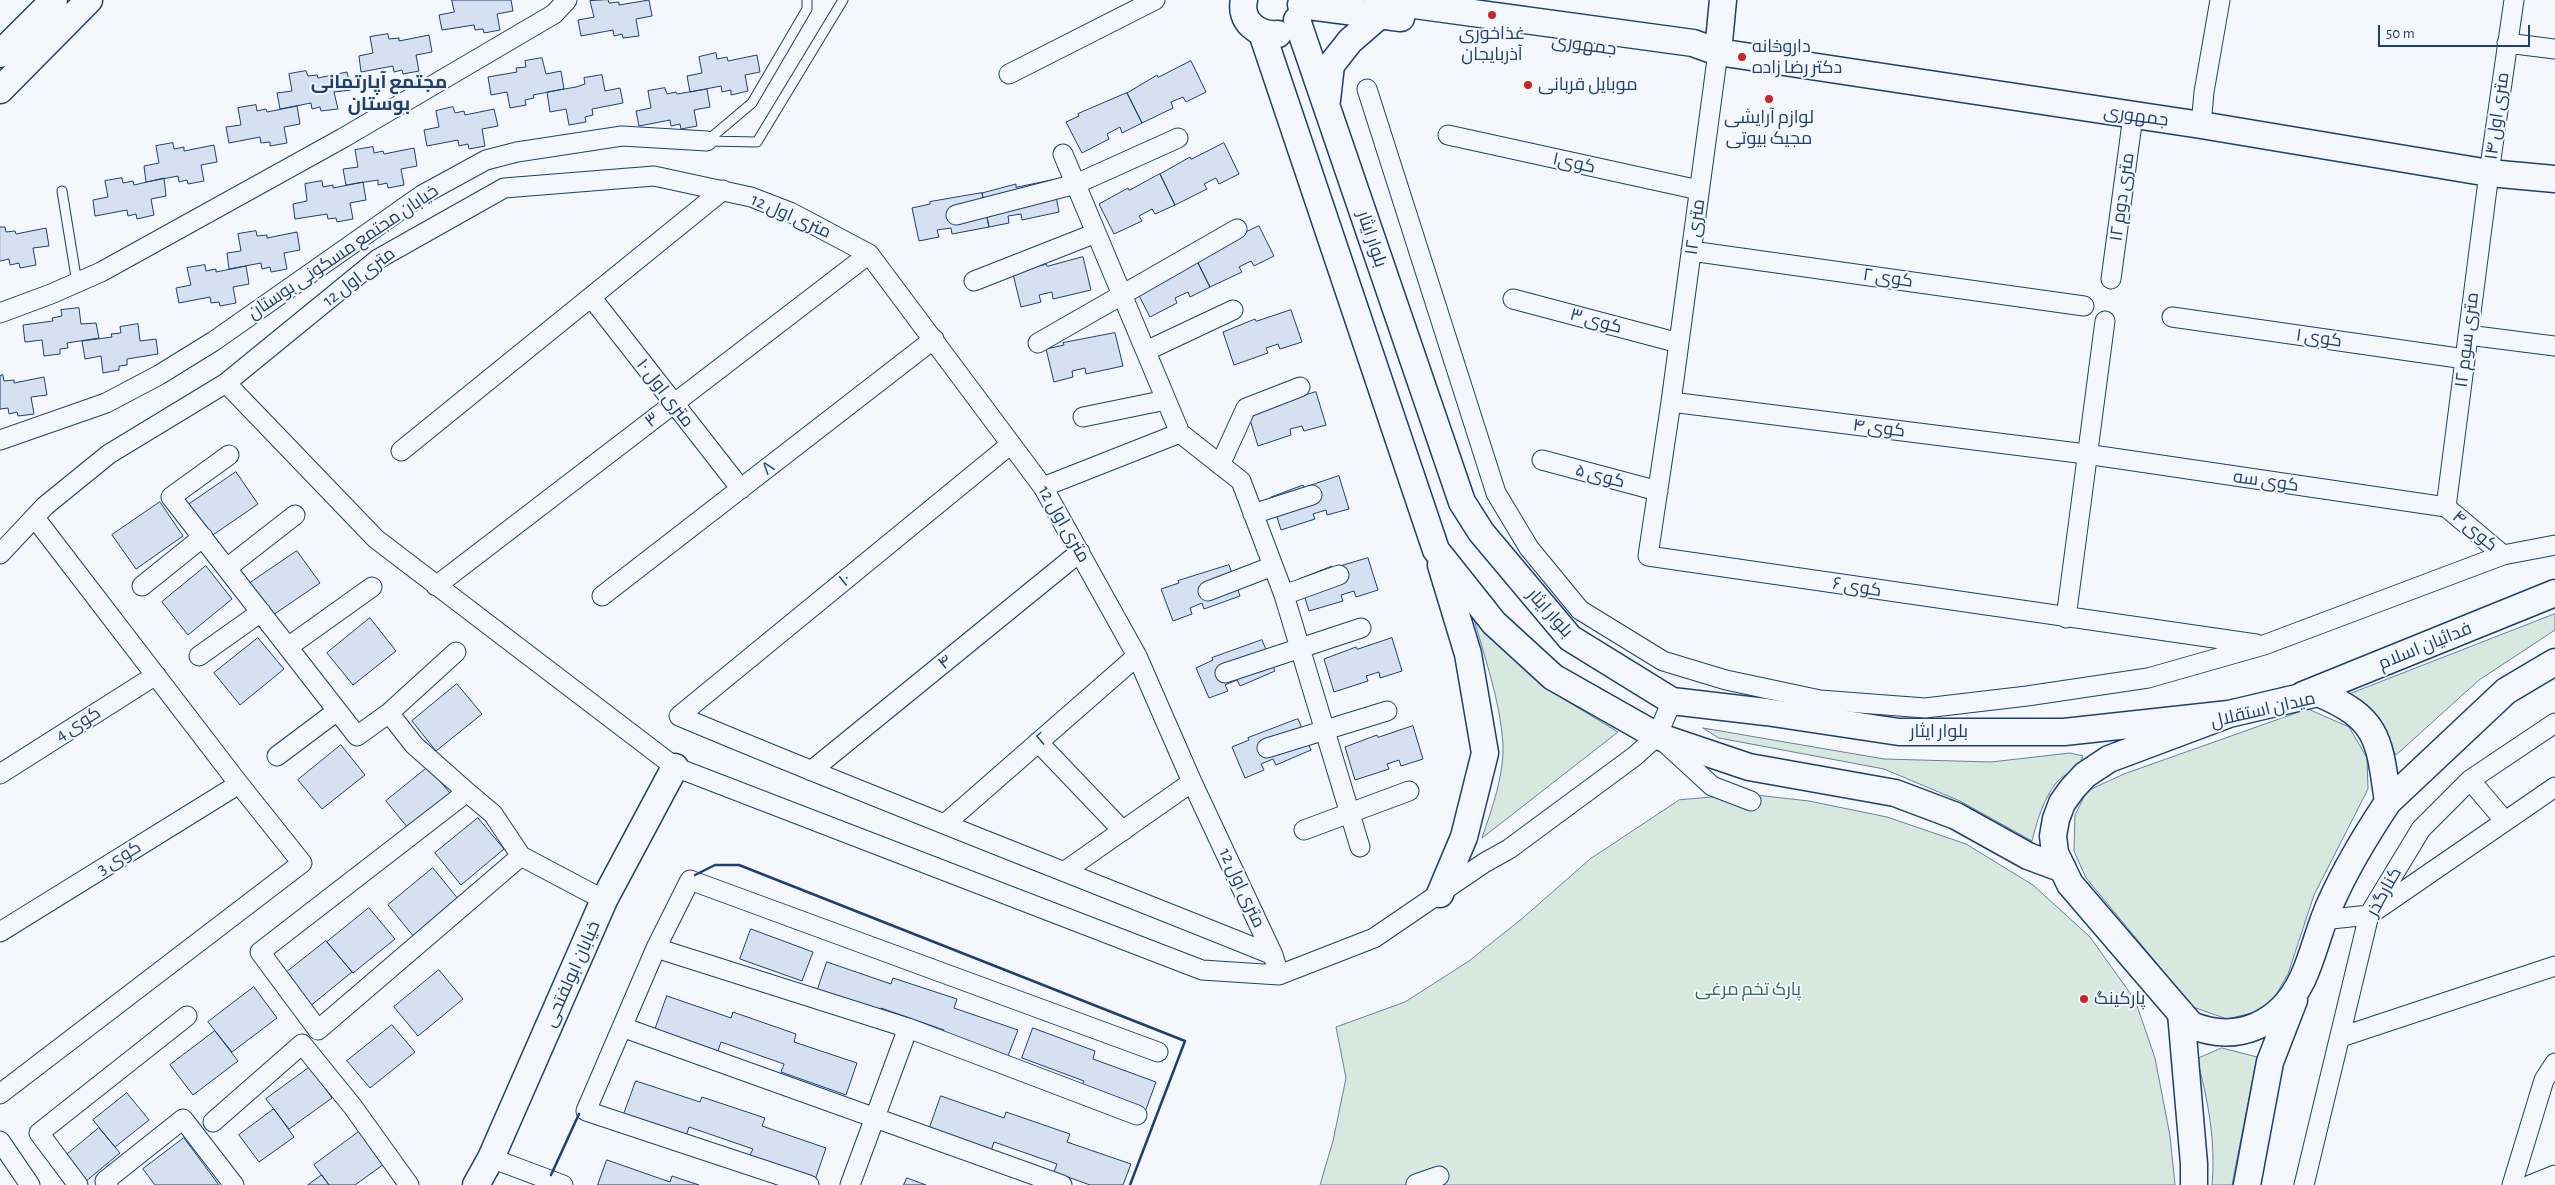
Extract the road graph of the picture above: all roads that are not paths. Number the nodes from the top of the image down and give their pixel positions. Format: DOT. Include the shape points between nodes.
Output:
graph roads {
  1 [pos="54,0"];
  2 [pos="89,0"];
  3 [pos="567,0"];
  4 [pos="807,0"];
  5 [pos="843,0"];
  6 [pos="1155,0"];
  7 [pos="1244,0"];
  8 [pos="1722,0"];
  9 [pos="2220,0"];
  10 [pos="2514,0"];
  11 [pos="1300,8"];
  12 [pos="1379,8"];
  13 [pos="1262,33"];
  14 [pos="2507,43"];
  15 [pos="2555,49"];
  16 [pos="1718,52"];
  17 [pos="5,57"];
  18 [pos="1008,74"];
  19 [pos="1367,89"];
  20 [pos="0,90"];
  21 [pos="1326,106"];
  22 [pos="2133,116"];
  23 [pos="2201,124"];
  24 [pos="1448,135"];
  25 [pos="1178,138"];
  26 [pos="708,141"];
  27 [pos="1063,154"];
  28 [pos="2489,173"];
  29 [pos="2555,179"];
  30 [pos="1076,184"];
  31 [pos="723,190"];
  32 [pos="1700,190"];
  33 [pos="62,191"];
  34 [pos="956,216"];
  35 [pos="1237,228"];
  36 [pos="1096,233"];
  37 [pos="1692,251"];
  38 [pos="868,254"];
  39 [pos="2110,279"];
  40 [pos="974,281"];
  41 [pos="77,283"];
  42 [pos="1122,295"];
  43 [pos="590,297"];
  44 [pos="1513,299"];
  45 [pos="2084,306"];
  46 [pos="1233,310"];
  47 [pos="0,313"];
  48 [pos="2172,318"];
  49 [pos="2105,321"];
  50 [pos="2468,335"];
  51 [pos="934,339"];
  52 [pos="1038,343"];
  53 [pos="1679,343"];
  54 [pos="2555,346"];
  55 [pos="1146,351"];
  56 [pos="2465,359"];
  57 [pos="226,383"];
  58 [pos="1300,387"];
  59 [pos="1166,400"];
  60 [pos="1671,402"];
  61 [pos="673,404"];
  62 [pos="1082,417"];
  63 [pos="1180,433"];
  64 [pos="0,440"];
  65 [pos="1011,444"];
  66 [pos="401,451"];
  67 [pos="229,454"];
  68 [pos="2086,454"];
  69 [pos="1542,460"];
  70 [pos="1220,465"];
  71 [pos="1044,487"];
  72 [pos="741,489"];
  73 [pos="1658,491"];
  74 [pos="1312,495"];
  75 [pos="2446,507"];
  76 [pos="1253,514"];
  77 [pos="295,515"];
  78 [pos="35,518"];
  79 [pos="203,537"];
  80 [pos="2555,545"];
  81 [pos="1436,550"];
  82 [pos="1080,552"];
  83 [pos="0,554"];
  84 [pos="2503,555"];
  85 [pos="1648,556"];
  86 [pos="1273,566"];
  87 [pos="227,568"];
  88 [pos="1339,575"];
  89 [pos="142,586"];
  90 [pos="436,586"];
  91 [pos="372,587"];
  92 [pos="1208,591"];
  93 [pos="2555,593"];
  94 [pos="1284,595"];
  95 [pos="602,596"];
  96 [pos="261,612"];
  97 [pos="2066,618"];
  98 [pos="1361,628"];
  99 [pos="2264,645"];
  100 [pos="288,647"];
  101 [pos="1300,648"];
  102 [pos="456,652"];
  103 [pos="199,656"];
  104 [pos="1137,656"];
  105 [pos="2555,662"];
  106 [pos="1225,673"];
  107 [pos="156,675"];
  108 [pos="2027,696"];
  109 [pos="2294,699"];
  110 [pos="1672,701"];
  111 [pos="337,711"];
  112 [pos="1386,711"];
  113 [pos="389,713"];
  114 [pos="2229,714"];
  115 [pos="2555,723"];
  116 [pos="1325,730"];
  117 [pos="1899,732"];
  118 [pos="1657,736"];
  119 [pos="1038,742"];
  120 [pos="1267,748"];
  121 [pos="277,756"];
  122 [pos="675,767"];
  123 [pos="811,771"];
  124 [pos="0,774"];
  125 [pos="2470,780"];
  126 [pos="1192,782"];
  127 [pos="239,784"];
  128 [pos="2555,787"];
  129 [pos="1409,790"];
  130 [pos="467,792"];
  131 [pos="1751,801"];
  132 [pos="2388,802"];
  133 [pos="1350,813"];
  134 [pos="2504,820"];
  135 [pos="946,823"];
  136 [pos="1304,830"];
  137 [pos="1123,831"];
  138 [pos="1360,847"];
  139 [pos="521,856"];
  140 [pos="2063,869"];
  141 [pos="1066,871"];
  142 [pos="1440,894"];
  143 [pos="604,900"];
  144 [pos="2369,915"];
  145 [pos="2322,920"];
  146 [pos="0,932"];
  147 [pos="656,948"];
  148 [pos="1273,955"];
  149 [pos="2555,966"];
  150 [pos="1279,975"];
  151 [pos="2302,981"];
  152 [pos="2180,1013"];
  153 [pos="187,1016"];
  154 [pos="622,1028"];
  155 [pos="908,1028"];
  156 [pos="2341,1036"];
  157 [pos="1158,1052"];
  158 [pos="2555,1063"];
  159 [pos="0,1094"];
  160 [pos="1137,1115"];
  161 [pos="875,1117"];
  162 [pos="213,1122"];
  163 [pos="0,1141"];
  164 [pos="492,1158"];
  165 [pos="2555,1175"];
  166 [pos="1439,1176"];
  167 [pos="104,1184"];
  168 [pos="1416,1184"];
  169 [pos="30,1185"];
  170 [pos="78,1185"];
  171 [pos="234,1185"];
  172 [pos="409,1185"];
  173 [pos="476,1185"];
  174 [pos="563,1185"];
  175 [pos="809,1185"];
  176 [pos="850,1185"];
  177 [pos="1062,1185"];
  178 [pos="2194,1185"];
  179 [pos="2247,1185"];
  180 [pos="2304,1185"];
  181 [pos="2512,1185"];
  182 [pos="2530,1185"];
  1 -- 17 [label="main road"];
  2 -- 17 [label="main road"];
  3 -- 41 [label="street" via="554,14 343,138"];
  4 -- 26 [label="lane" via="807,9 752,103"];
  5 -- 26 [label="lane, خیابان مجتمع مسکونی بوستان" via="757,142"];
  6 -- 18 [label="street"];
  7 -- 13 [label="main road" via="1248,21"];
  8 -- 16 [label="main road"];
  9 -- 23 [label="street"];
  10 -- 14 [label="street, ۱۴ متری اول"];
  11 -- 12 [label="main road, جمهوری"];
  11 -- 13 [label="main road" via="1286,32"];
  11 -- 21 [label="main road, بلوار ایثار"];
  12 -- 16 [label="main road, جمهوری" via="1690,60"];
  12 -- 21 [label="main road" via="1331,65"];
  13 -- 81 [label="main road"];
  14 -- 15 [label="street"];
  14 -- 28 [label="street, ۱۴ متری اول"];
  16 -- 22 [label="main road, جمهوری"];
  16 -- 32 [label="street, ۱۲ متری"];
  17 -- 20 [label="main road"];
  19 -- 108 [label="street" via="1496,493 1529,548 1580,610 1663,661 1726,680 1820,700 1925,708"];
  21 -- 110 [label="main road, بلوار ایثار" via="1462,502 1481,532 1570,638"];
  22 -- 23 [label="main road, جمهوری"];
  22 -- 39 [label="street, ۱۲ متری دوم"];
  23 -- 28 [label="main road, جمهوری"];
  24 -- 32 [label="street, کوی۱"];
  25 -- 30 [label="street"];
  26 -- 64 [label="street, خیابان مجتمع مسکونی بوستان" via="622,136 486,160 422,195 184,360 106,403"];
  27 -- 30 [label="street"];
  28 -- 29 [label="main road, جمهوری"];
  28 -- 50 [label="street, ۱۲ متری سوم"];
  30 -- 34 [label="street"];
  30 -- 36 [label="street"];
  31 -- 38 [label="street, 12 متری اول" via="790,212"];
  31 -- 43 [label="street"];
  31 -- 57 [label="street, 12 متری اول" via="654,176 504,188 378,259"];
  32 -- 37 [label="street, ۱۲ متری"];
  33 -- 41 [label="lane"];
  35 -- 42 [label="street"];
  36 -- 40 [label="street"];
  36 -- 42 [label="street"];
  37 -- 45 [label="street, کوی ۲"];
  37 -- 53 [label="street, ۱۲ متری"];
  38 -- 51 [label="street, 12 متری اول"];
  38 -- 61 [label="street, ۳"];
  41 -- 47 [label="street"];
  42 -- 52 [label="street"];
  42 -- 55 [label="street"];
  43 -- 61 [label="street, ۱۰ متری اول"];
  43 -- 66 [label="street"];
  44 -- 53 [label="street, کوی ۳"];
  46 -- 55 [label="street"];
  48 -- 56 [label="street, کوی ۱"];
  49 -- 68 [label="street"];
  50 -- 54 [label="street"];
  50 -- 56 [label="street, ۱۲ متری سوم"];
  51 -- 65 [label="street, 12 متری اول"];
  51 -- 72 [label="street, ۸"];
  53 -- 60 [label="street, ۱۲ متری"];
  55 -- 59 [label="street"];
  56 -- 75 [label="street, ۱۲ متری سوم"];
  57 -- 78 [label="street, 12 متری اول" via="110,454 45,506"];
  57 -- 90 [label="street" via="376,539"];
  58 -- 70 [label="street" via="1246,408"];
  59 -- 62 [label="street"];
  59 -- 63 [label="street"];
  60 -- 68 [label="street, کوی ۴"];
  60 -- 73 [label="street, ۱۲ متری"];
  61 -- 72 [label="street, ۱۰ متری اول"];
  61 -- 90 [label="street, ۳"];
  63 -- 70 [label="street"];
  63 -- 71 [label="street"];
  65 -- 71 [label="street, 12 متری اول"];
  65 -- 123 [label="street, ۱۰" via="680,716"];
  67 -- 79 [label="street" via="171,497"];
  68 -- 75 [label="street, کوی سه"];
  68 -- 97 [label="street"];
  69 -- 73 [label="street, کوی ۵"];
  70 -- 76 [label="street" via="1241,482"];
  71 -- 82 [label="street, 12 متری اول"];
  72 -- 95 [label="street, ۸"];
  73 -- 85 [label="street, ۱۲ متری"];
  74 -- 76 [label="street"];
  75 -- 84 [label="street, کوی ۴"];
  76 -- 86 [label="street"];
  77 -- 87 [label="street"];
  78 -- 83 [label="street, 12 متری اول"];
  78 -- 107 [label="street"];
  79 -- 87 [label="street"];
  79 -- 89 [label="street"];
  80 -- 84 [label="street"];
  81 -- 118 [label="main road" via="1494,623 1553,677"];
  81 -- 142 [label="main road" via="1468,654 1486,753 1464,837"];
  82 -- 104 [label="street, 12 متری اول"];
  82 -- 123 [label="street, ۴"];
  84 -- 99 [label="street"];
  85 -- 97 [label="street, کوی ۶"];
  86 -- 92 [label="street"];
  86 -- 94 [label="street"];
  87 -- 96 [label="street"];
  88 -- 94 [label="street"];
  90 -- 122 [label="street"];
  91 -- 100 [label="street"];
  93 -- 109 [label="main road, فدائیان اسلام"];
  94 -- 101 [label="street"];
  96 -- 100 [label="street"];
  96 -- 103 [label="street"];
  97 -- 99 [label="street, کوی ۶"];
  98 -- 101 [label="street"];
  99 -- 108 [label="street" via="2148,678"];
  100 -- 111 [label="street"];
  101 -- 106 [label="street"];
  101 -- 116 [label="street"];
  102 -- 113 [label="street"];
  104 -- 119 [label="street, ۲"];
  104 -- 126 [label="street, 12 متری اول"];
  105 -- 132 [label="main road" via="2506,691"];
  107 -- 124 [label="street, کوی 4"];
  107 -- 127 [label="street"];
  108 -- 117 [label="street"];
  109 -- 114 [label="main road, میدان استقلال"];
  109 -- 132 [label="main road, میدان استقلال" via="2318,693 2353,710 2366,722 2381,752"];
  110 -- 117 [label="main road, بلوار ایثار"];
  110 -- 118 [label="street"];
  111 -- 113 [label="street" via="357,736"];
  111 -- 121 [label="street"];
  112 -- 116 [label="street"];
  113 -- 130 [label="street" via="414,745"];
  114 -- 117 [label="main road, بلوار ایثار" via="2064,732"];
  114 -- 140 [label="main road, میدان استقلال" via="2109,759 2084,775 2062,803 2056,819 2053,836 2055,854"];
  115 -- 125 [label="street, کنارگذر"];
  116 -- 120 [label="street"];
  116 -- 133 [label="street"];
  118 -- 131 [label="street" via="1712,786"];
  118 -- 140 [label="main road" via="1749,767 1895,793 1956,816 2028,856"];
  118 -- 142 [label="street" via="1635,756 1509,849"];
  119 -- 135 [label="street, ۲"];
  119 -- 137 [label="street"];
  122 -- 143 [label="main road, خیابان ابولفتحی"];
  122 -- 150 [label="street" via="1202,970"];
  123 -- 135 [label="street"];
  125 -- 134 [label="street"];
  125 -- 144 [label="street, کنارگذر" via="2421,829"];
  126 -- 137 [label="street"];
  126 -- 148 [label="street, 12 متری اول"];
  127 -- 146 [label="street, کوی 3"];
  127 -- 159 [label="street" via="302,863"];
  128 -- 134 [label="street"];
  129 -- 133 [label="street"];
  130 -- 139 [label="street" via="493,814"];
  130 -- 139 [label="street" via="260,952 318,1030"];
  132 -- 145 [label="main road, میدان استقلال" via="2350,861"];
  133 -- 136 [label="street"];
  133 -- 138 [label="street"];
  134 -- 144 [label="street"];
  135 -- 141 [label="street"];
  137 -- 141 [label="street"];
  139 -- 143 [label="street"];
  140 -- 152 [label="main road, میدان استقلال" via="2070,884"];
  141 -- 148 [label="street"];
  142 -- 150 [label="street" via="1374,938"];
  143 -- 164 [label="main road, خیابان ابولفتحی"];
  144 -- 145 [label="street"];
  144 -- 156 [label="street, کنارگذر"];
  145 -- 151 [label="main road, میدان استقلال"];
  147 -- 154 [label="street"];
  147 -- 155 [label="street"];
  147 -- 157 [label="street" via="690,880"];
  148 -- 150 [label="street, 12 متری اول"];
  149 -- 156 [label="street"];
  151 -- 152 [label="main road, میدان استقلال" via="2283,1009 2254,1028 2239,1032 2222,1034 2206,1031 2191,1025"];
  151 -- 179 [label="main road" via="2270,1062"];
  152 -- 178 [label="main road"];
  153 -- 170 [label="street" via="38,1133"];
  154 -- 161 [label="street"];
  154 -- 175 [label="street" via="586,1111"];
  155 -- 160 [label="street"];
  155 -- 161 [label="street"];
  156 -- 180 [label="street, کنارگذر"];
  158 -- 181 [label="street" via="2544,1080"];
  161 -- 176 [label="street"];
  161 -- 177 [label="street"];
  162 -- 172 [label="street" via="302,1044"];
  163 -- 169 [label="street"];
  164 -- 173 [label="main road, خیابان ابولفتحی"];
  164 -- 174 [label="street"];
  165 -- 182 [label="street"];
  166 -- 168 [label="street"];
  167 -- 171 [label="street" via="183,1119"];
}
